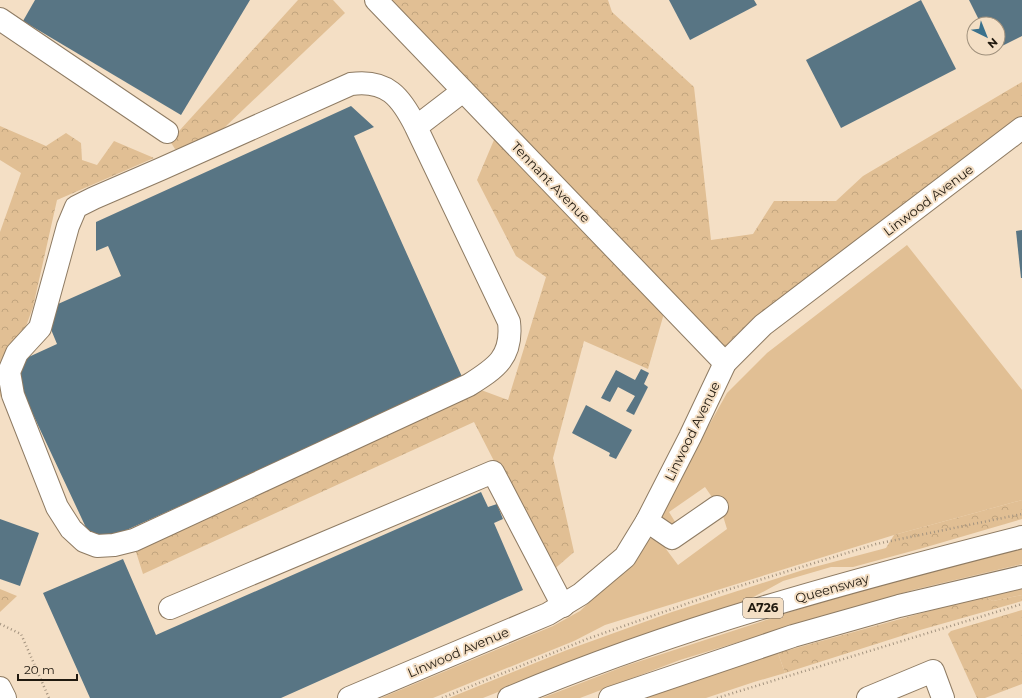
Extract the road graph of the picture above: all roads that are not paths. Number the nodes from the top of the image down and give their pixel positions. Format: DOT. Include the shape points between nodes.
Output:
graph roads {
  1 [pos="376,0"];
  2 [pos="0,19"];
  3 [pos="463,91"];
  4 [pos="416,127"];
  5 [pos="1022,128"];
  6 [pos="167,132"];
  7 [pos="725,363"];
  8 [pos="717,507"];
  9 [pos="646,520"];
  10 [pos="1022,537"];
  11 [pos="1022,577"];
  12 [pos="564,606"];
  13 [pos="170,608"];
  14 [pos="0,688"];
  15 [pos="881,695"];
  16 [pos="4,698"];
  17 [pos="349,698"];
  18 [pos="509,698"];
  19 [pos="610,698"];
  20 [pos="943,698"];
  1 -- 3 [label="main road, Tennant Avenue"];
  2 -- 6 [label="main road"];
  3 -- 4 [label="main road"];
  3 -- 7 [label="main road, Tennant Avenue"];
  4 -- 4 [label="main road" via="509,322 511,336 500,362 469,385 134,540 97,546 84,541 71,529 57,507 13,395 9,372 17,353 40,328 68,226 76,207 351,84 364,82 376,84 387,90 397,97"];
  5 -- 7 [label="main road, Linwood Avenue" via="763,325"];
  7 -- 9 [label="main road, Linwood Avenue"];
  8 -- 9 [label="main road" via="672,538"];
  9 -- 12 [label="main road, Linwood Avenue" via="625,557"];
  10 -- 18 [label="main road, Queensway / A726" via="926,561 730,618 556,678"];
  11 -- 19 [label="main road" via="899,606 793,636"];
  12 -- 13 [label="main road" via="493,472"];
  12 -- 17 [label="main road, Linwood Avenue"];
  14 -- 16 [label="main road"];
  15 -- 20 [label="main road" via="933,671"];
}
